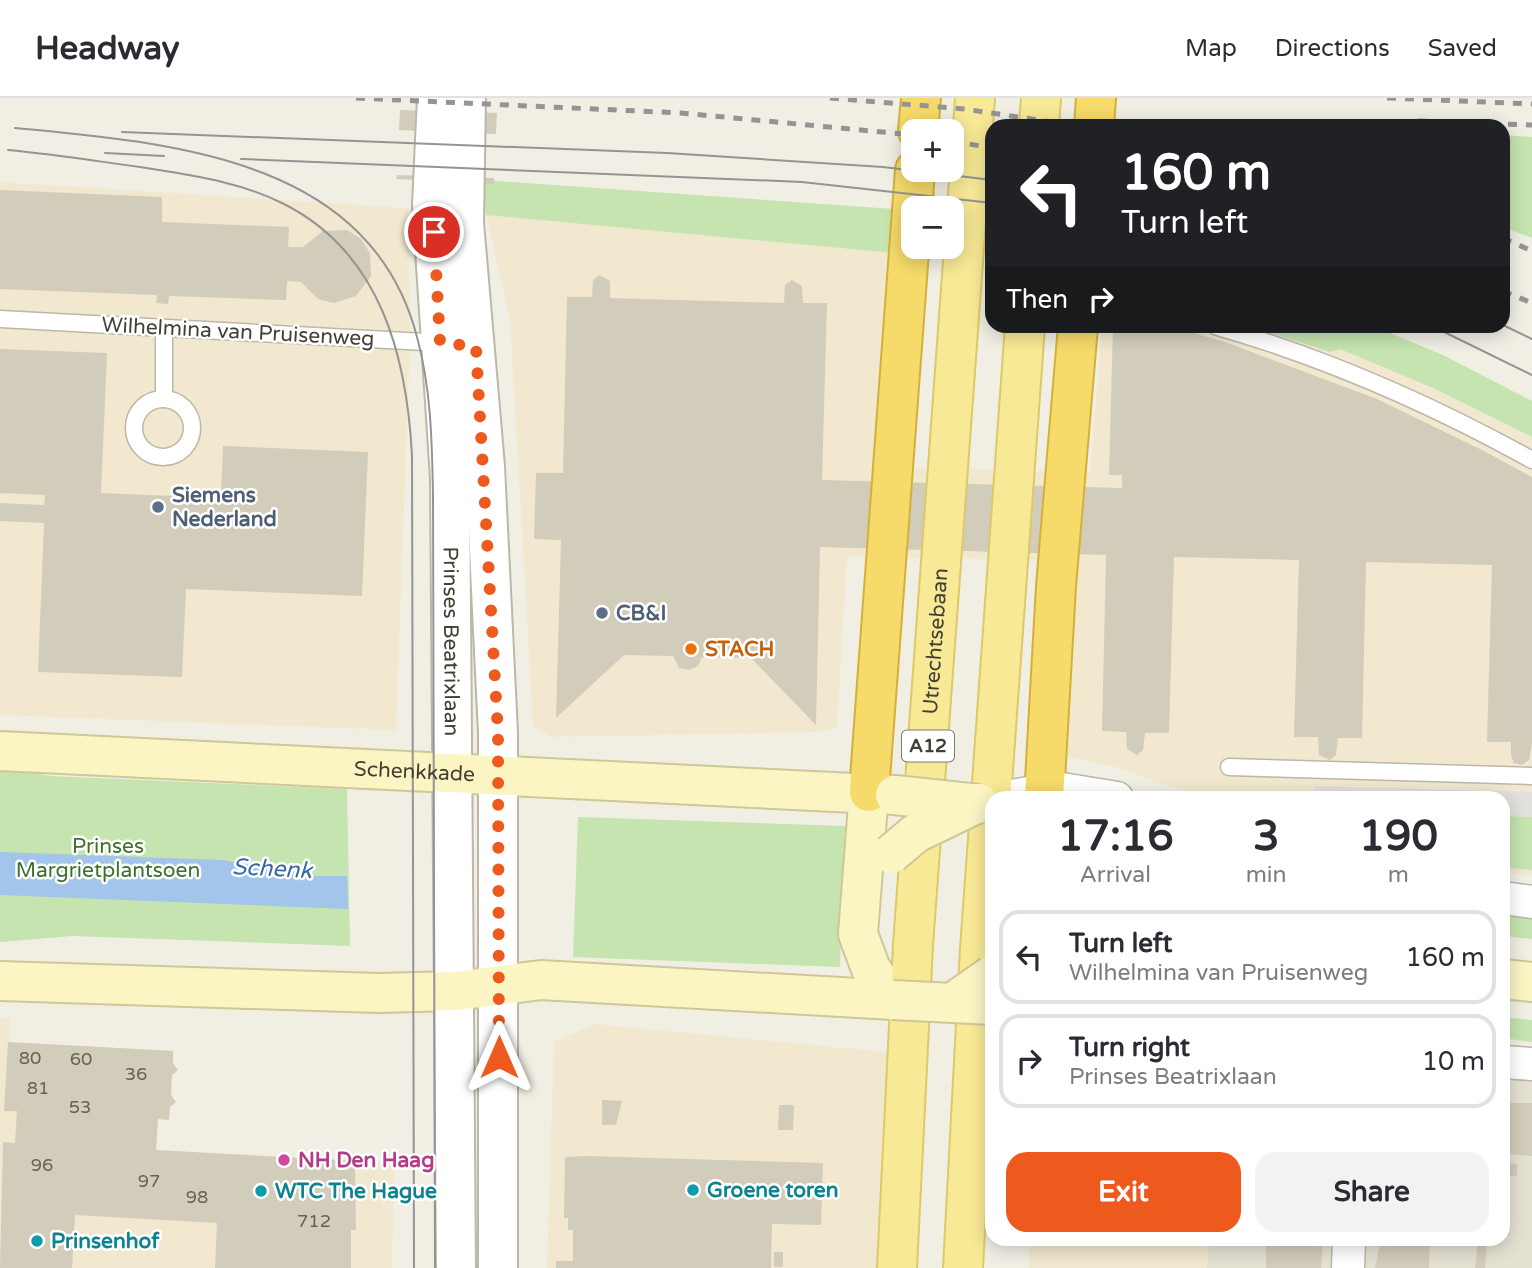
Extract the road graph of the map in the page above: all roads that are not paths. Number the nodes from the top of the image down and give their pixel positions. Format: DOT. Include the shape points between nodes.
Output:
graph roads {
  1 [pos="437,98"];
  2 [pos="466,98"];
  3 [pos="921,98"];
  4 [pos="975,98"];
  5 [pos="1041,98"];
  6 [pos="1096,98"];
  7 [pos="919,119"];
  8 [pos="1040,119"];
  9 [pos="1094,119"];
  10 [pos="914,182"];
  11 [pos="0,319"];
  12 [pos="164,328"];
  13 [pos="1024,333"];
  14 [pos="1078,333"];
  15 [pos="1237,333"];
  16 [pos="458,345"];
  17 [pos="164,398"];
  18 [pos="1532,460"];
  19 [pos="0,751"];
  20 [pos="1229,766"];
  21 [pos="450,775"];
  22 [pos="1532,776"];
  23 [pos="497,777"];
  24 [pos="991,791"];
  25 [pos="1030,791"];
  26 [pos="985,793"];
  27 [pos="882,794"];
  28 [pos="985,809"];
  29 [pos="862,880"];
  30 [pos="985,880"];
  31 [pos="1510,899"];
  32 [pos="1532,902"];
  33 [pos="985,980"];
  34 [pos="1510,980"];
  35 [pos="0,981"];
  36 [pos="1532,982"];
  37 [pos="498,984"];
  38 [pos="456,991"];
  39 [pos="886,995"];
  40 [pos="952,1003"];
  41 [pos="985,1005"];
  42 [pos="1510,1062"];
  43 [pos="1532,1064"];
  44 [pos="1349,1246"];
  45 [pos="456,1268"];
  46 [pos="498,1268"];
  47 [pos="897,1268"];
  48 [pos="963,1268"];
  49 [pos="1348,1268"];
  1 -- 16 [label="street, Prinses Beatrixlaan" via="432,205"];
  2 -- 16 [label="street, Prinses Beatrixlaan"];
  3 -- 7 [label="highway"];
  4 -- 47 [label="main road, Utrechtsebaan / A12" via="913,945"];
  5 -- 8 [label="main road"];
  6 -- 9 [label="highway"];
  10 -- 27 [label="highway, A12"];
  11 -- 12 [label="lane, Wilhelmina van Pruisenweg"];
  12 -- 16 [label="lane, Wilhelmina van Pruisenweg"];
  12 -- 17 [label="lane"];
  13 -- 24 [label="main road"];
  14 -- 25 [label="highway" via="1056,586"];
  15 -- 18 [label="lane" via="1363,377"];
  16 -- 21 [label="street, Prinses Beatrixlaan" via="450,478"];
  16 -- 23 [label="street, Prinses Beatrixlaan" via="491,572"];
  19 -- 21 [label="main road, Schenkkade"];
  20 -- 22 [label="lane"];
  21 -- 23 [label="main road, Schenkkade"];
  21 -- 38 [label="street, Prinses Beatrixlaan"];
  23 -- 27 [label="main road, Schenkkade"];
  23 -- 37 [label="street, Prinses Beatrixlaan"];
  26 -- 27 [label="main road, Schenkkade, bridge"];
  27 -- 29 [label="main road"];
  28 -- 29 [label="main road, bridge" via="916,833"];
  29 -- 39 [label="main road" via="858,934"];
  30 -- 48 [label="main road"];
  31 -- 32 [label="street"];
  33 -- 40 [label="main road, bridge"];
  34 -- 36 [label="main road"];
  35 -- 38 [label="main road" via="378,993"];
  37 -- 38 [label="main road"];
  37 -- 39 [label="main road" via="541,979"];
  37 -- 46 [label="street, Prinses Beatrixlaan"];
  38 -- 45 [label="street, Prinses Beatrixlaan"];
  39 -- 40 [label="main road, bridge"];
  40 -- 41 [label="main road, bridge"];
  42 -- 43 [label="street"];
  44 -- 49 [label="street"];
}
